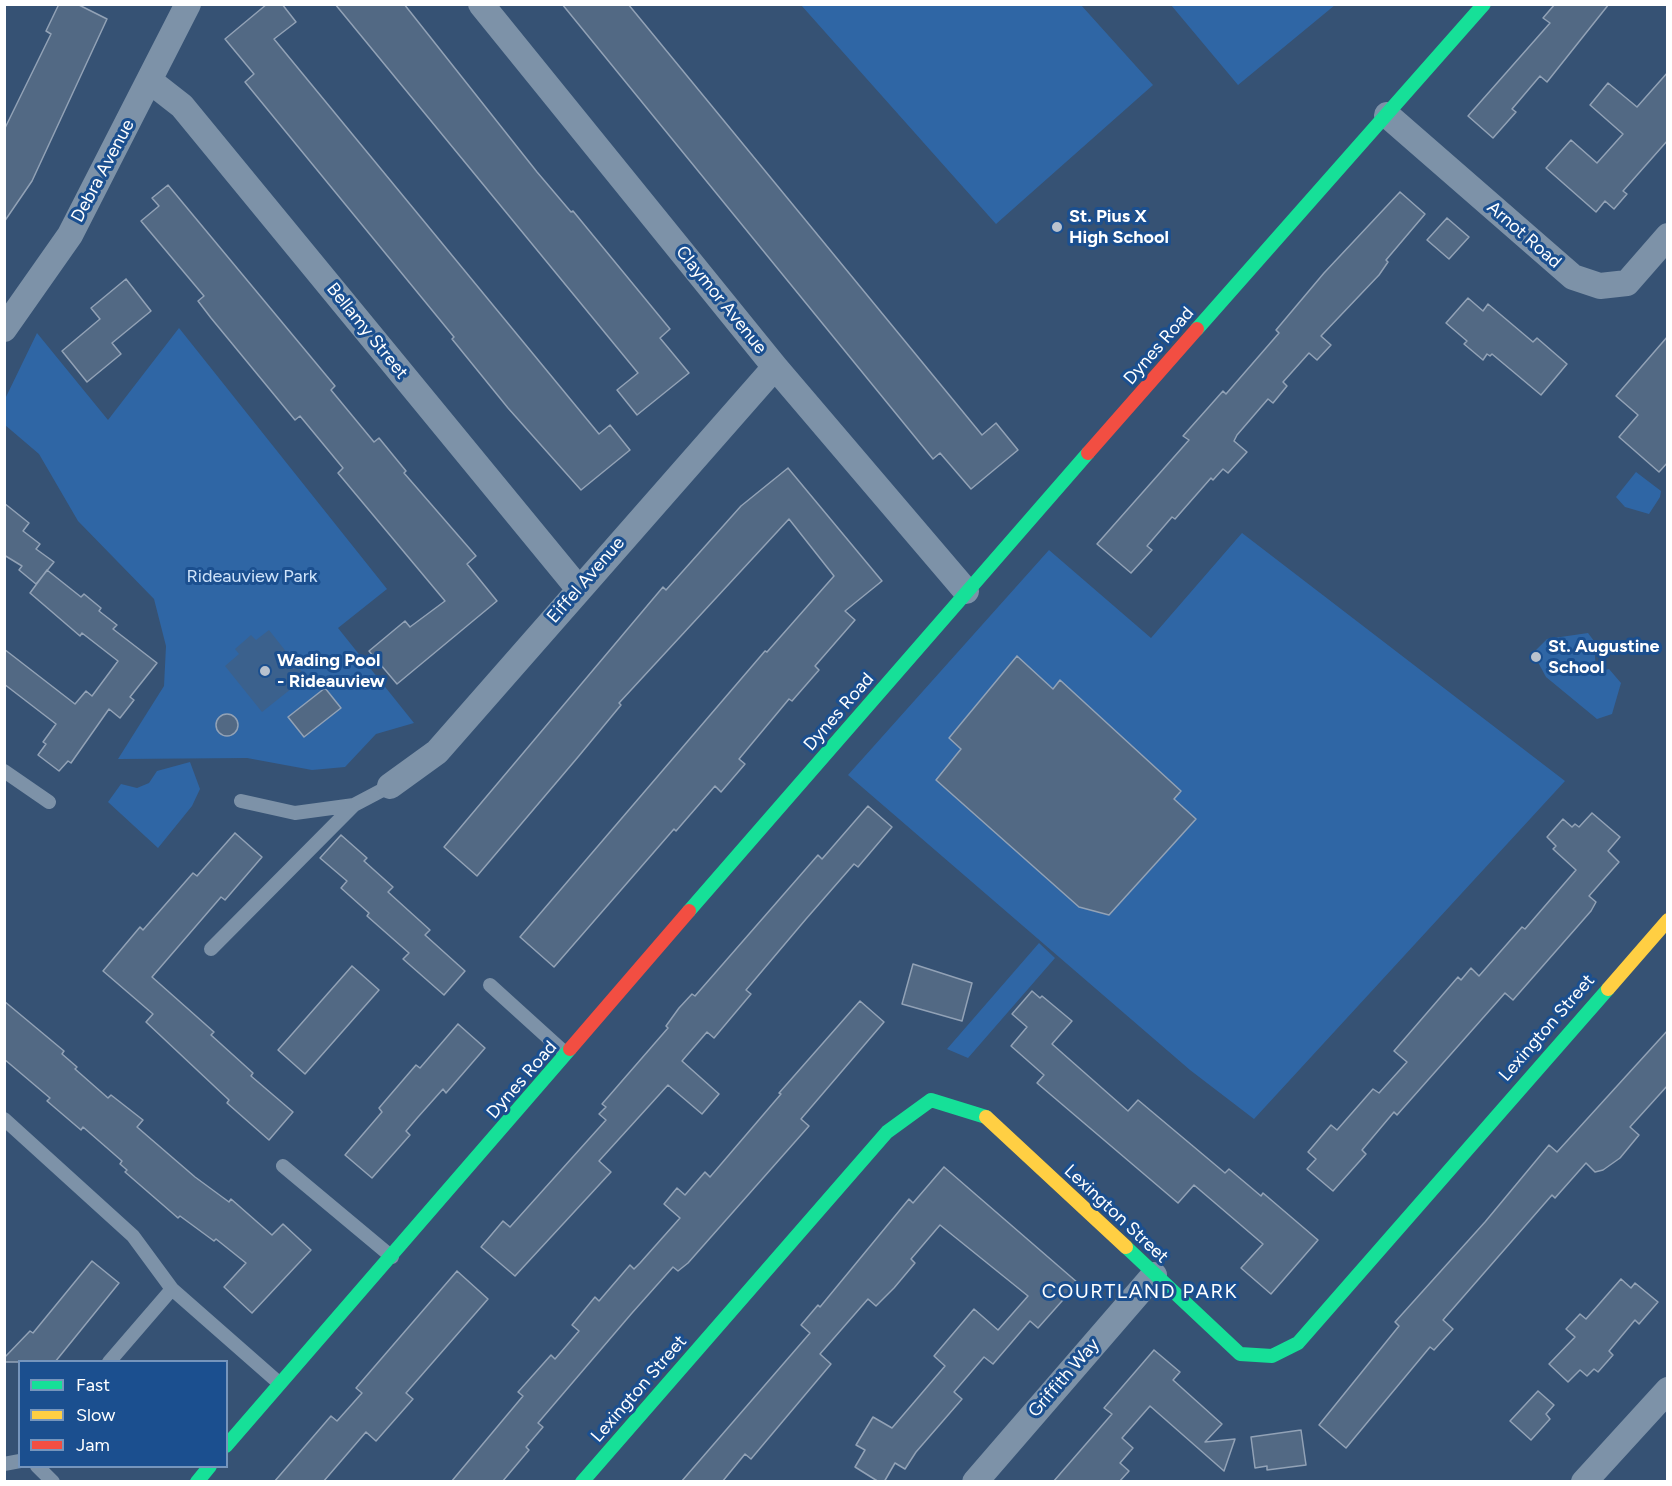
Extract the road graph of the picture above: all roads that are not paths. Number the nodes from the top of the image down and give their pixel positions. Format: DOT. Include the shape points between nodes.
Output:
graph roads {
  1 [pos="188,4"];
  2 [pos="481,4"];
  3 [pos="1484,4"];
  4 [pos="150,81"];
  5 [pos="1387,115"];
  6 [pos="1668,236"];
  7 [pos="4,329"];
  8 [pos="775,367"];
  9 [pos="578,588"];
  10 [pos="966,591"];
  11 [pos="4,771"];
  12 [pos="390,786"];
  13 [pos="241,801"];
  14 [pos="49,802"];
  15 [pos="354,805"];
  16 [pos="1668,920"];
  17 [pos="211,949"];
  18 [pos="490,985"];
  19 [pos="567,1055"];
  20 [pos="4,1119"];
  21 [pos="283,1166"];
  22 [pos="392,1257"];
  23 [pos="1154,1275"];
  24 [pos="172,1289"];
  25 [pos="111,1360"];
  26 [pos="279,1383"];
  27 [pos="1668,1390"];
  28 [pos="228,1444"];
  29 [pos="38,1468"];
  30 [pos="209,1468"];
  31 [pos="53,1482"];
  32 [pos="197,1482"];
  33 [pos="582,1482"];
  34 [pos="975,1482"];
  35 [pos="1584,1482"];
  1 -- 4 [label="street, Debra Avenue"];
  2 -- 8 [label="street, Claymor Avenue"];
  3 -- 5 [label="street, Dynes Road"];
  4 -- 7 [label="street, Debra Avenue" via="70,235"];
  4 -- 9 [label="street, Bellamy Street" via="182,106"];
  5 -- 6 [label="street, Arnot Road" via="1573,277 1600,286 1627,283"];
  5 -- 10 [label="street, Dynes Road"];
  8 -- 9 [label="street, Eiffel Avenue"];
  8 -- 10 [label="street, Claymor Avenue"];
  9 -- 12 [label="street, Eiffel Avenue" via="437,752"];
  10 -- 19 [label="street, Dynes Road"];
  11 -- 14 [label="lane"];
  12 -- 15 [label="lane"];
  13 -- 15 [label="lane" via="295,813"];
  15 -- 17 [label="lane"];
  16 -- 23 [label="street, Lexington Street" via="1298,1343 1272,1356 1240,1354"];
  18 -- 19 [label="lane"];
  19 -- 22 [label="street, Dynes Road"];
  20 -- 24 [label="lane" via="133,1236"];
  21 -- 22 [label="lane"];
  22 -- 26 [label="street, Dynes Road"];
  23 -- 33 [label="street, Lexington Street" via="984,1115 931,1101 887,1132"];
  23 -- 34 [label="street, Griffith Way"];
  24 -- 25 [label="lane"];
  24 -- 26 [label="lane"];
  26 -- 28 [label="street, Dynes Road"];
  27 -- 35 [label="street"];
  29 -- 31 [label="lane"];
  30 -- 32 [label="street"];
}
